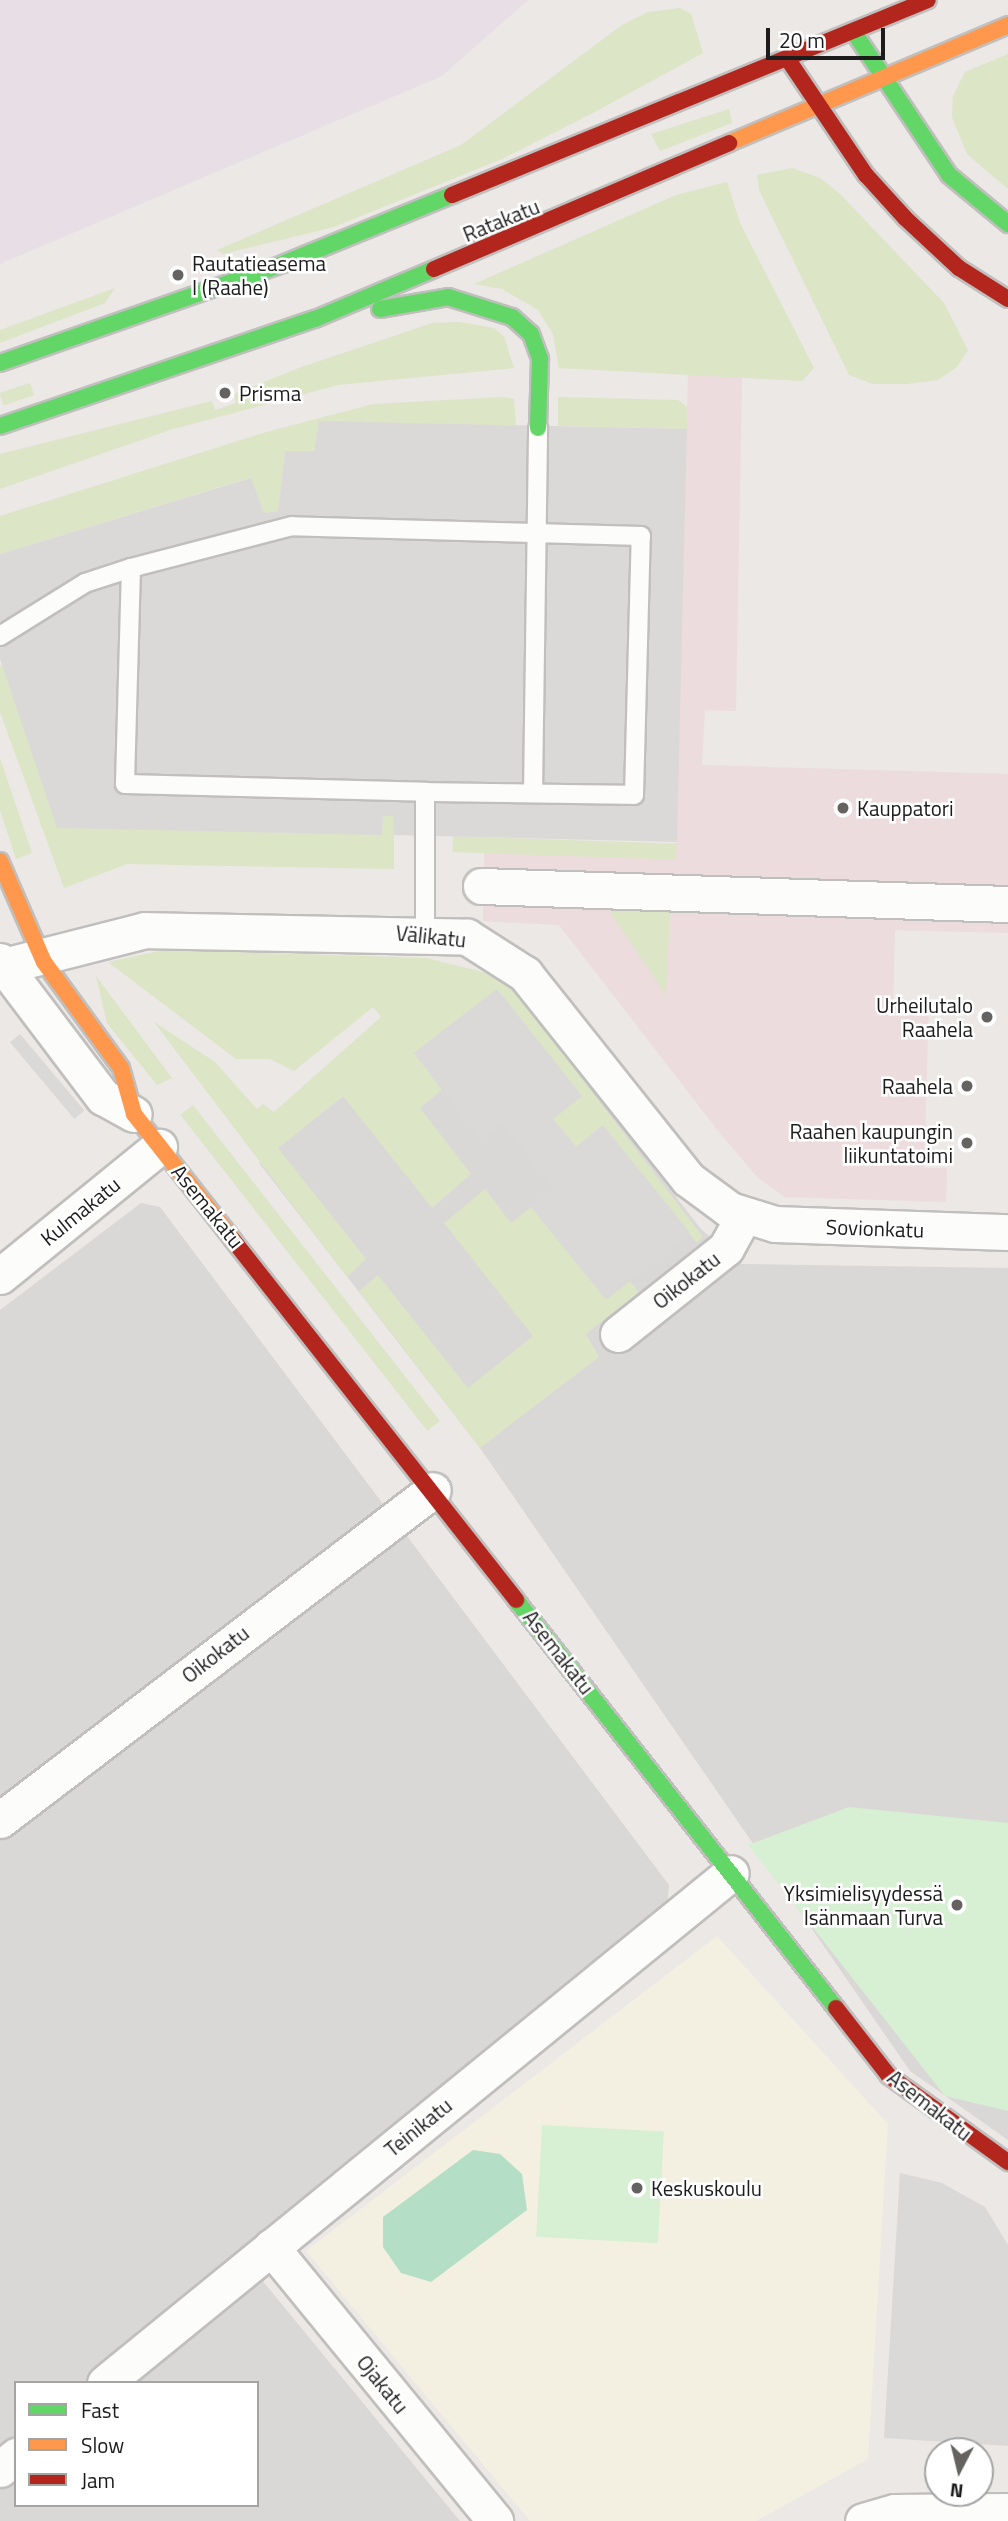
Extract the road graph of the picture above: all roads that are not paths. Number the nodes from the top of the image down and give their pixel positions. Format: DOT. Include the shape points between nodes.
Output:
graph roads {
  1 [pos="928,0"];
  2 [pos="1008,25"];
  3 [pos="853,31"];
  4 [pos="789,61"];
  5 [pos="884,79"];
  6 [pos="820,107"];
  7 [pos="1008,224"];
  8 [pos="1008,299"];
  9 [pos="259,339"];
  10 [pos="0,363"];
  11 [pos="0,426"];
  12 [pos="538,428"];
  13 [pos="537,534"];
  14 [pos="131,568"];
  15 [pos="0,636"];
  16 [pos="425,792"];
  17 [pos="533,793"];
  18 [pos="0,861"];
  19 [pos="481,886"];
  20 [pos="1008,904"];
  21 [pos="425,932"];
  22 [pos="40,956"];
  23 [pos="1,965"];
  24 [pos="134,1114"];
  25 [pos="159,1147"];
  26 [pos="743,1216"];
  27 [pos="1008,1232"];
  28 [pos="0,1276"];
  29 [pos="618,1334"];
  30 [pos="433,1490"];
  31 [pos="0,1820"];
  32 [pos="731,1873"];
  33 [pos="1008,2162"];
  34 [pos="271,2247"];
  35 [pos="107,2381"];
  36 [pos="14,2458"];
  37 [pos="0,2469"];
  38 [pos="1008,2511"];
  39 [pos="495,2521"];
  40 [pos="863,2521"];
  1 -- 3 [label="main road, Ratakatu"];
  2 -- 5 [label="main road, Ratakatu"];
  3 -- 4 [label="main road, Ratakatu"];
  3 -- 5 [label="main road"];
  4 -- 6 [label="main road"];
  4 -- 10 [label="main road, Ratakatu" via="285,263"];
  5 -- 6 [label="main road, Ratakatu"];
  5 -- 7 [label="main road" via="962,190"];
  6 -- 8 [label="main road" via="905,218 959,268"];
  6 -- 9 [label="main road, Ratakatu"];
  9 -- 11 [label="main road, Ratakatu"];
  9 -- 12 [label="main road" via="448,297 484,303 531,334 540,359"];
  12 -- 13 [label="lane"];
  13 -- 14 [label="lane" via="292,526"];
  13 -- 17 [label="lane"];
  13 -- 17 [label="lane" via="641,536 634,795"];
  14 -- 15 [label="lane" via="85,583"];
  14 -- 16 [label="lane" via="125,784"];
  16 -- 17 [label="lane"];
  16 -- 21 [label="lane"];
  18 -- 22 [label="main road, Asemakatu"];
  19 -- 20 [label="street"];
  21 -- 22 [label="street, Välikatu" via="155,929"];
  21 -- 26 [label="street, Välikatu" via="467,937 512,963 688,1178"];
  22 -- 23 [label="street, Välikatu"];
  22 -- 24 [label="main road, Asemakatu" via="121,1068"];
  23 -- 24 [label="street, Asemakatu" via="103,1097"];
  24 -- 25 [label="main road, Asemakatu"];
  25 -- 28 [label="street, Kulmakatu"];
  25 -- 30 [label="main road, Asemakatu"];
  26 -- 27 [label="street, Sovionkatu" via="775,1224"];
  26 -- 29 [label="street, Oikokatu" via="726,1248"];
  30 -- 31 [label="street, Oikokatu"];
  30 -- 32 [label="main road, Asemakatu"];
  32 -- 33 [label="main road, Asemakatu" via="889,2076"];
  32 -- 34 [label="street, Teinikatu"];
  34 -- 35 [label="street, Teinikatu"];
  34 -- 39 [label="street, Ojakatu"];
  36 -- 37 [label="street"];
  38 -- 40 [label="street" via="895,2512"];
}
